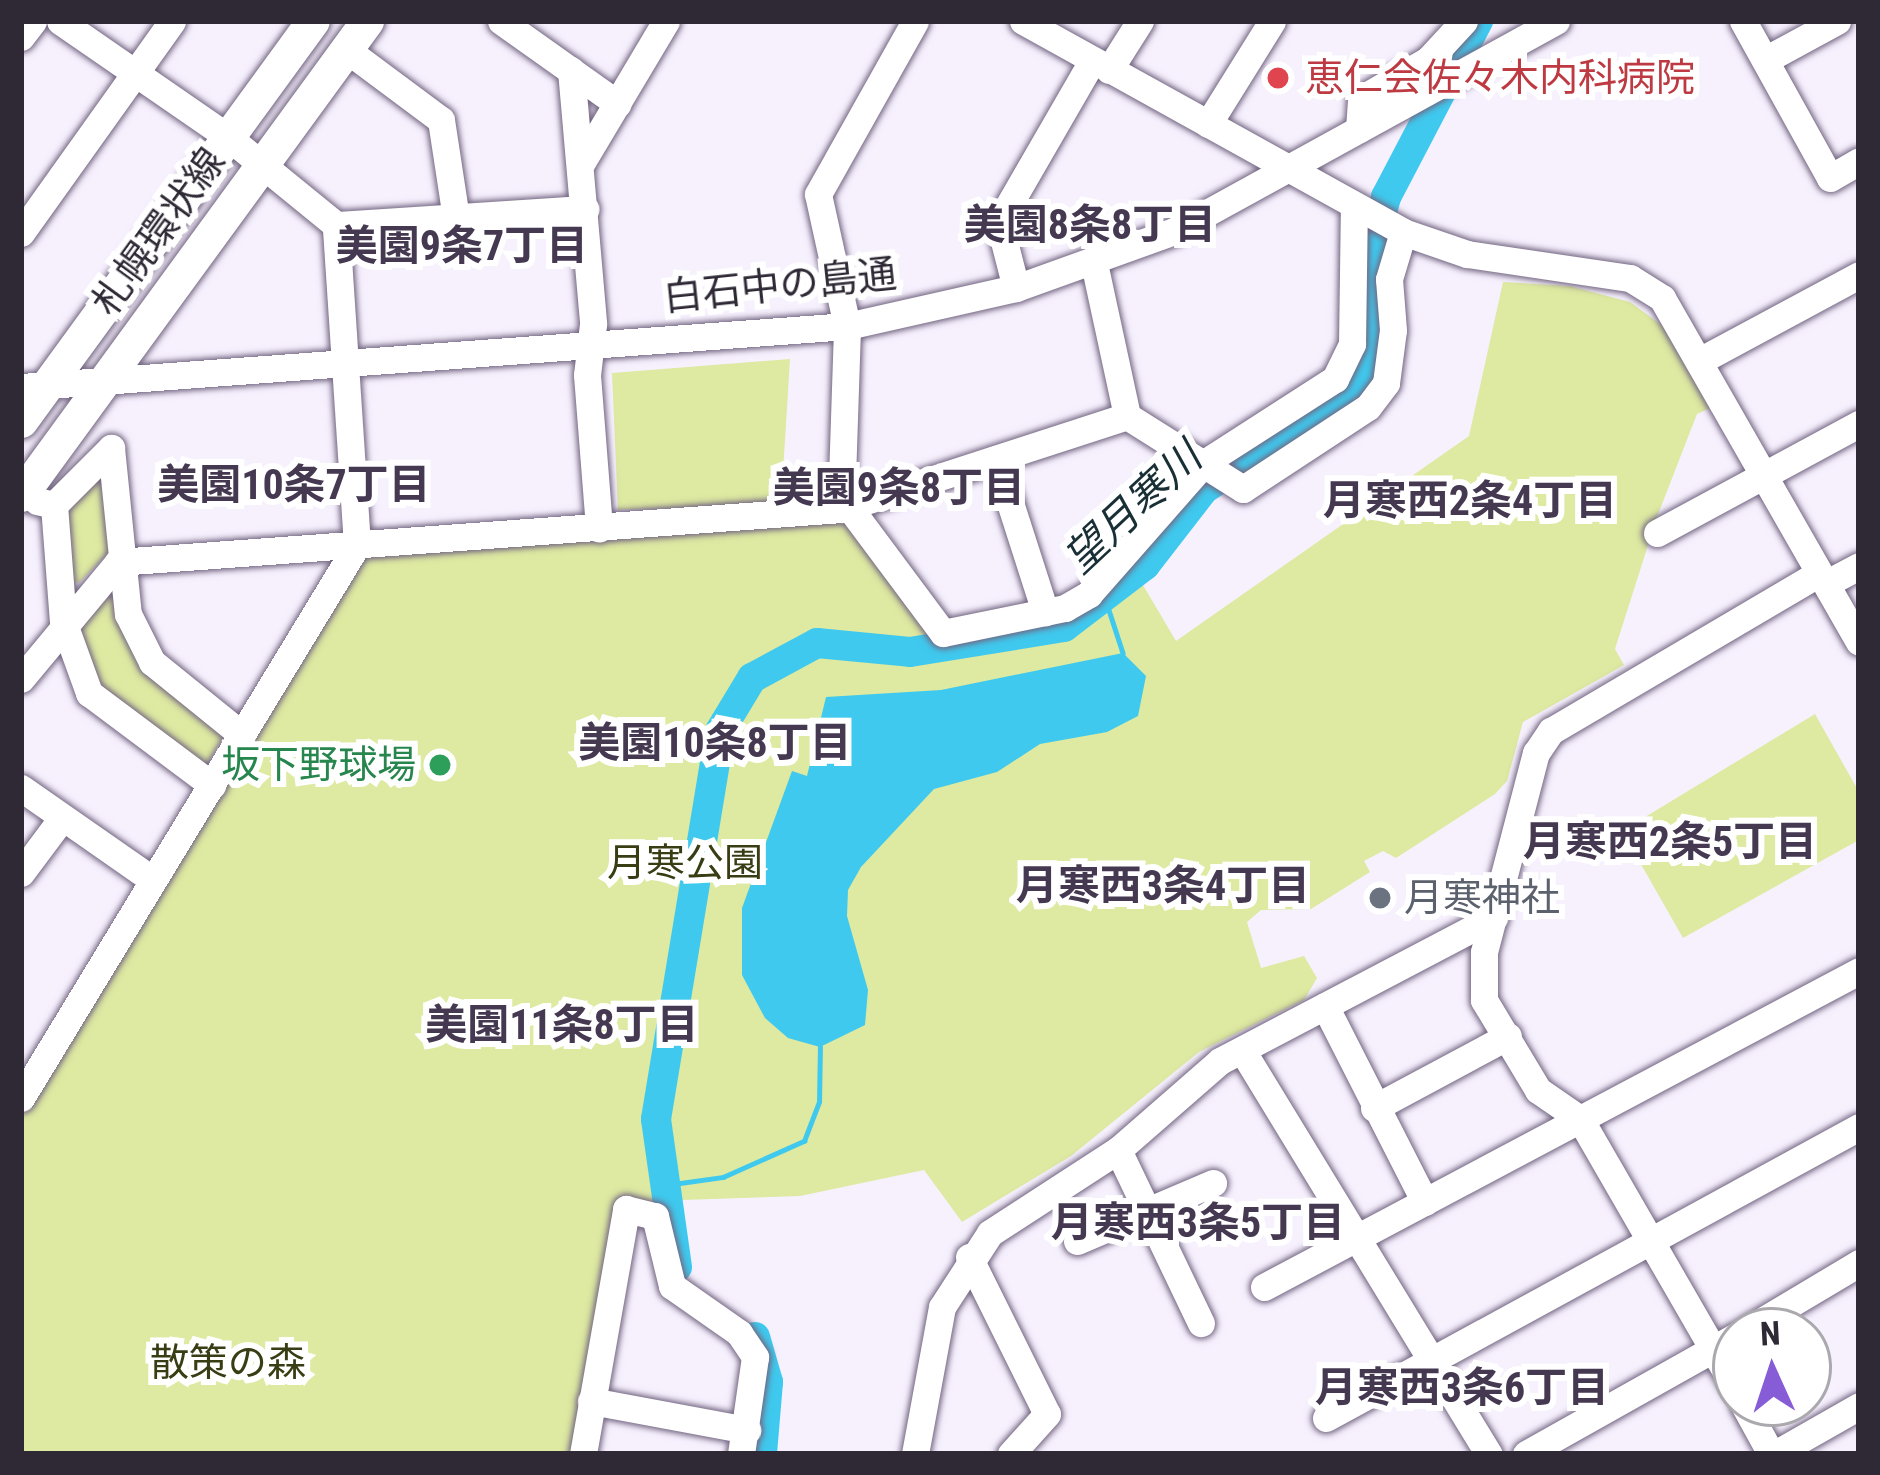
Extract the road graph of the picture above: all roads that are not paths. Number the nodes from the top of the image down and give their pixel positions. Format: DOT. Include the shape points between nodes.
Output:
graph roads {
  1 [pos="32,21"];
  2 [pos="60,21"];
  3 [pos="172,21"];
  4 [pos="313,21"];
  5 [pos="368,21"];
  6 [pos="501,21"];
  7 [pos="666,21"];
  8 [pos="915,21"];
  9 [pos="1140,21"];
  10 [pos="1272,21"];
  11 [pos="1464,21"];
  12 [pos="1556,21"];
  13 [pos="1743,21"];
  14 [pos="1837,21"];
  15 [pos="1025,22"];
  16 [pos="536,31"];
  17 [pos="21,38"];
  18 [pos="346,50"];
  19 [pos="1765,60"];
  20 [pos="1101,66"];
  21 [pos="571,70"];
  22 [pos="135,73"];
  23 [pos="618,104"];
  24 [pos="1208,124"];
  25 [pos="1359,129"];
  26 [pos="228,136"];
  27 [pos="1859,161"];
  28 [pos="262,162"];
  29 [pos="582,162"];
  30 [pos="1286,170"];
  31 [pos="585,209"];
  32 [pos="456,218"];
  33 [pos="1381,222"];
  34 [pos="336,225"];
  35 [pos="21,233"];
  36 [pos="1094,263"];
  37 [pos="1859,275"];
  38 [pos="1016,288"];
  39 [pos="848,326"];
  40 [pos="590,344"];
  41 [pos="343,359"];
  42 [pos="1702,359"];
  43 [pos="102,380"];
  44 [pos="34,386"];
  45 [pos="1127,416"];
  46 [pos="21,421"];
  47 [pos="1859,424"];
  48 [pos="996,459"];
  49 [pos="1208,466"];
  50 [pos="1764,476"];
  51 [pos="33,497"];
  52 [pos="845,508"];
  53 [pos="599,529"];
  54 [pos="1657,533"];
  55 [pos="357,545"];
  56 [pos="118,562"];
  57 [pos="1859,566"];
  58 [pos="1823,578"];
  59 [pos="1046,612"];
  60 [pos="64,621"];
  61 [pos="1859,642"];
  62 [pos="21,679"];
  63 [pos="242,735"];
  64 [pos="212,785"];
  65 [pos="21,788"];
  66 [pos="62,818"];
  67 [pos="21,873"];
  68 [pos="153,880"];
  69 [pos="1495,917"];
  70 [pos="1859,971"];
  71 [pos="1325,1006"];
  72 [pos="1508,1036"];
  73 [pos="1242,1050"];
  74 [pos="30,1062"];
  75 [pos="21,1098"];
  76 [pos="1374,1108"];
  77 [pos="1580,1119"];
  78 [pos="1859,1126"];
  79 [pos="1118,1150"];
  80 [pos="1213,1183"];
  81 [pos="1425,1202"];
  82 [pos="1148,1212"];
  83 [pos="1653,1237"];
  84 [pos="1077,1240"];
  85 [pos="1352,1240"];
  86 [pos="968,1257"];
  87 [pos="1859,1263"];
  88 [pos="1264,1287"];
  89 [pos="1785,1307"];
  90 [pos="1201,1323"];
  91 [pos="1712,1324"];
  92 [pos="1712,1350"];
  93 [pos="1435,1357"];
  94 [pos="591,1401"];
  95 [pos="1859,1406"];
  96 [pos="1326,1418"];
  97 [pos="1758,1427"];
  98 [pos="744,1442"];
  99 [pos="583,1454"];
  100 [pos="915,1454"];
  101 [pos="1011,1454"];
  102 [pos="1489,1454"];
  103 [pos="1526,1454"];
  104 [pos="1773,1454"];
  1 -- 17 [label="street"];
  2 -- 22 [label="street"];
  3 -- 22 [label="street"];
  4 -- 26 [label="main road, 札幌環状線"];
  5 -- 18 [label="main road, 札幌環状線"];
  6 -- 16 [label="street"];
  7 -- 23 [label="street"];
  8 -- 39 [label="street" via="818,194"];
  9 -- 20 [label="street"];
  10 -- 24 [label="street"];
  11 -- 25 [label="street" via="1428,60 1361,99"];
  12 -- 25 [label="street, 白石中の島通"];
  13 -- 19 [label="street"];
  14 -- 19 [label="street"];
  15 -- 20 [label="street"];
  16 -- 21 [label="street"];
  18 -- 28 [label="main road, 札幌環状線"];
  18 -- 32 [label="street" via="441,120"];
  19 -- 27 [label="street" via="1830,178"];
  20 -- 24 [label="street"];
  20 -- 38 [label="street" via="999,222"];
  21 -- 23 [label="street"];
  21 -- 29 [label="street"];
  22 -- 26 [label="street"];
  22 -- 35 [label="street"];
  23 -- 29 [label="street"];
  24 -- 30 [label="street"];
  25 -- 30 [label="street, 白石中の島通"];
  26 -- 28 [label="street"];
  26 -- 44 [label="main road, 札幌環状線"];
  28 -- 34 [label="street"];
  28 -- 43 [label="main road, 札幌環状線"];
  29 -- 31 [label="street"];
  30 -- 33 [label="street"];
  30 -- 36 [label="street, 白石中の島通"];
  31 -- 32 [label="street"];
  31 -- 40 [label="street"];
  32 -- 34 [label="street"];
  33 -- 42 [label="street" via="1467,254 1630,278 1662,298"];
  33 -- 49 [label="street" via="1352,344 1335,379"];
  33 -- 49 [label="street" via="1389,279 1386,383 1368,406 1243,489"];
  34 -- 41 [label="street"];
  36 -- 38 [label="street, 白石中の島通"];
  36 -- 45 [label="street"];
  37 -- 42 [label="street"];
  38 -- 39 [label="street, 白石中の島通"];
  39 -- 40 [label="street, 白石中の島通"];
  39 -- 52 [label="street"];
  40 -- 41 [label="street, 白石中の島通"];
  40 -- 53 [label="street"];
  41 -- 43 [label="street, 白石中の島通"];
  41 -- 55 [label="street"];
  42 -- 50 [label="street"];
  43 -- 44 [label="street, 白石中の島通"];
  43 -- 51 [label="main road, 札幌環状線"];
  44 -- 46 [label="main road, 札幌環状線"];
  45 -- 48 [label="street"];
  45 -- 49 [label="street"];
  47 -- 50 [label="street"];
  48 -- 52 [label="street"];
  48 -- 59 [label="street"];
  49 -- 59 [label="street" via="1089,594"];
  50 -- 54 [label="street"];
  50 -- 58 [label="street"];
  51 -- 56 [label="street" via="111,448"];
  51 -- 60 [label="street"];
  52 -- 53 [label="street"];
  52 -- 59 [label="street" via="943,633"];
  53 -- 55 [label="street"];
  55 -- 56 [label="street"];
  55 -- 63 [label="street"];
  56 -- 60 [label="street"];
  56 -- 63 [label="street" via="128,614 152,662"];
  57 -- 58 [label="street"];
  58 -- 61 [label="street"];
  58 -- 69 [label="street" via="1551,731 1536,752"];
  60 -- 62 [label="street"];
  60 -- 64 [label="street" via="88,694"];
  63 -- 64 [label="street"];
  64 -- 68 [label="street"];
  65 -- 66 [label="street"];
  66 -- 67 [label="street"];
  66 -- 68 [label="street"];
  68 -- 74 [label="street"];
  69 -- 71 [label="street"];
  69 -- 72 [label="street" via="1481,976 1484,1000"];
  70 -- 77 [label="street"];
  71 -- 73 [label="street"];
  71 -- 76 [label="street"];
  72 -- 76 [label="street"];
  72 -- 77 [label="street" via="1538,1090"];
  73 -- 79 [label="street" via="1195,1079"];
  73 -- 85 [label="street"];
  74 -- 75 [label="street"];
  76 -- 81 [label="street"];
  77 -- 81 [label="street"];
  77 -- 83 [label="street"];
  78 -- 83 [label="street"];
  79 -- 82 [label="street"];
  79 -- 86 [label="street" via="1014,1213"];
  80 -- 82 [label="street"];
  81 -- 85 [label="street"];
  82 -- 84 [label="street"];
  82 -- 90 [label="street"];
  83 -- 91 [label="street"];
  83 -- 93 [label="street"];
  85 -- 88 [label="street"];
  85 -- 93 [label="street"];
  86 -- 100 [label="street" via="942,1307"];
  86 -- 101 [label="street" via="1046,1414"];
  87 -- 89 [label="street"];
  92 -- 103 [label="street"];
  93 -- 96 [label="street"];
  93 -- 102 [label="street"];
  94 -- 98 [label="street"];
  94 -- 98 [label="street" via="626,1209 655,1216 672,1286 739,1333 755,1357"];
  94 -- 99 [label="street"];
  95 -- 104 [label="street"];
  97 -- 104 [label="street"];
}
